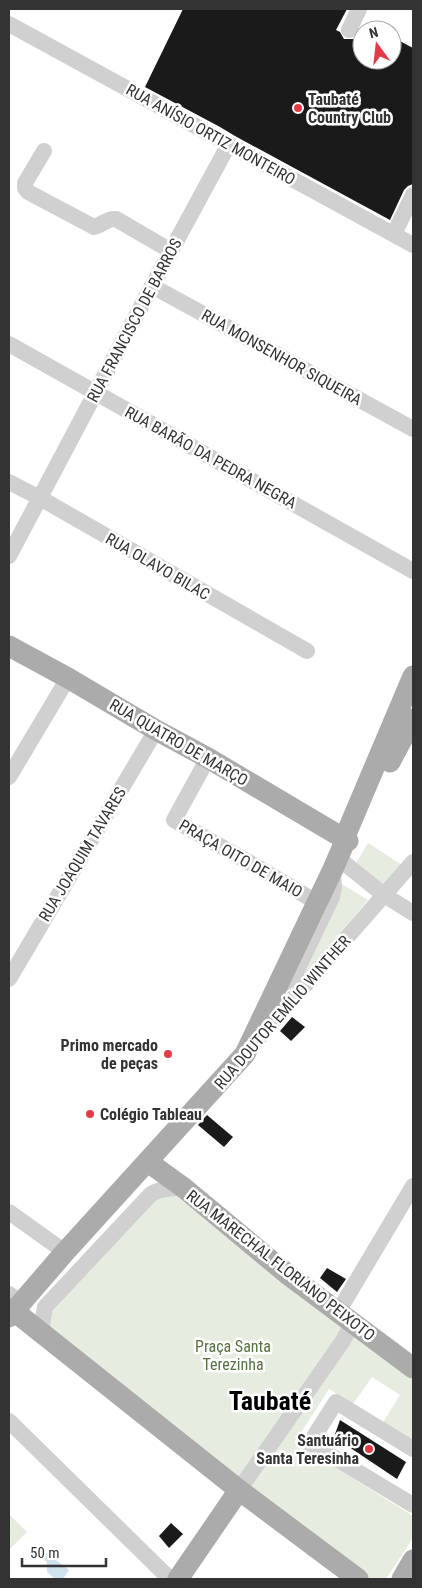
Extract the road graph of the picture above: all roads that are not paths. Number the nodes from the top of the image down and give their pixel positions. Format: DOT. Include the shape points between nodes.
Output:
graph roads {
  1 [pos="359,9"];
  2 [pos="9,24"];
  3 [pos="349,30"];
  4 [pos="229,144"];
  5 [pos="44,152"];
  6 [pos="413,196"];
  7 [pos="394,234"];
  8 [pos="413,245"];
  9 [pos="171,251"];
  10 [pos="152,286"];
  11 [pos="9,344"];
  12 [pos="96,392"];
  13 [pos="413,429"];
  14 [pos="9,482"];
  15 [pos="40,498"];
  16 [pos="9,556"];
  17 [pos="413,571"];
  18 [pos="9,646"];
  19 [pos="307,651"];
  20 [pos="413,676"];
  21 [pos="68,678"];
  22 [pos="413,719"];
  23 [pos="156,730"];
  24 [pos="208,758"];
  25 [pos="9,777"];
  26 [pos="341,851"];
  27 [pos="413,862"];
  28 [pos="384,895"];
  29 [pos="318,902"];
  30 [pos="413,913"];
  31 [pos="9,979"];
  32 [pos="277,989"];
  33 [pos="245,1054"];
  34 [pos="148,1162"];
  35 [pos="413,1186"];
  36 [pos="184,1188"];
  37 [pos="9,1212"];
  38 [pos="65,1252"];
  39 [pos="13,1306"];
  40 [pos="346,1317"];
  41 [pos="44,1336"];
  42 [pos="413,1368"];
  43 [pos="9,1421"];
  44 [pos="413,1449"];
  45 [pos="240,1490"];
  46 [pos="413,1504"];
  47 [pos="413,1560"];
  48 [pos="170,1579"];
  49 [pos="178,1579"];
  50 [pos="358,1579"];
  51 [pos="402,1579"];
  1 -- 3 [label="street"];
  2 -- 4 [label="street, RUA ANÍSIO ORTIZ MONTEIRO"];
  4 -- 7 [label="street, RUA ANÍSIO ORTIZ MONTEIRO"];
  4 -- 9 [label="street, RUA FRANCISCO DE BARROS"];
  5 -- 9 [label="street" via="25,183 28,192 94,226 116,219"];
  6 -- 7 [label="street"];
  7 -- 8 [label="street, RUA ANÍSIO ORTIZ MONTEIRO"];
  9 -- 10 [label="street, RUA FRANCISCO DE BARROS"];
  10 -- 12 [label="street, RUA FRANCISCO DE BARROS"];
  10 -- 13 [label="street, RUA MONSENHOR SIQUEIRA"];
  11 -- 12 [label="street, RUA BARÃO DA PEDRA NEGRA"];
  12 -- 15 [label="street, RUA FRANCISCO DE BARROS"];
  12 -- 17 [label="street, RUA BARÃO DA PEDRA NEGRA"];
  14 -- 15 [label="street, RUA OLAVO BILAC"];
  15 -- 16 [label="street, RUA FRANCISCO DE BARROS"];
  15 -- 19 [label="street, RUA OLAVO BILAC"];
  18 -- 21 [label="main road, RUA QUATRO DE MARÇO"];
  20 -- 26 [label="main road"];
  21 -- 23 [label="main road, RUA QUATRO DE MARÇO"];
  21 -- 25 [label="street"];
  22 -- 26 [label="main road"];
  23 -- 24 [label="main road, RUA QUATRO DE MARÇO"];
  23 -- 31 [label="street, RUA JOAQUIM TAVARES"];
  24 -- 26 [label="main road, RUA QUATRO DE MARÇO"];
  24 -- 29 [label="street, PRAÇA OITO DE MAIO" via="174,820"];
  26 -- 28 [label="street, RUA QUATRO DE MARÇO"];
  26 -- 29 [label="main road"];
  26 -- 32 [label="street" via="328,907 296,972"];
  27 -- 28 [label="street, RUA DOUTOR EMÍLIO WINTHER"];
  28 -- 30 [label="street, RUA QUATRO DE MARÇO"];
  28 -- 33 [label="street, RUA DOUTOR EMÍLIO WINTHER"];
  29 -- 32 [label="main road"];
  32 -- 33 [label="main road"];
  33 -- 34 [label="main road, RUA DOUTOR EMÍLIO WINTHER"];
  34 -- 36 [label="main road, RUA MARECHAL FLORIANO PEIXOTO"];
  34 -- 38 [label="main road, RUA DOUTOR EMÍLIO WINTHER"];
  35 -- 40 [label="street"];
  36 -- 40 [label="main road, RUA MARECHAL FLORIANO PEIXOTO" via="286,1274"];
  36 -- 41 [label="street" via="166,1188 151,1194 45,1307"];
  37 -- 38 [label="street"];
  38 -- 39 [label="main road, RUA DOUTOR EMÍLIO WINTHER"];
  39 -- 41 [label="main road"];
  40 -- 42 [label="main road, RUA MARECHAL FLORIANO PEIXOTO"];
  40 -- 45 [label="street" via="342,1342"];
  41 -- 45 [label="main road"];
  43 -- 48 [label="street"];
  44 -- 46 [label="street" via="336,1402 310,1443"];
  45 -- 49 [label="main road"];
  45 -- 50 [label="main road"];
  47 -- 51 [label="main road"];
}
